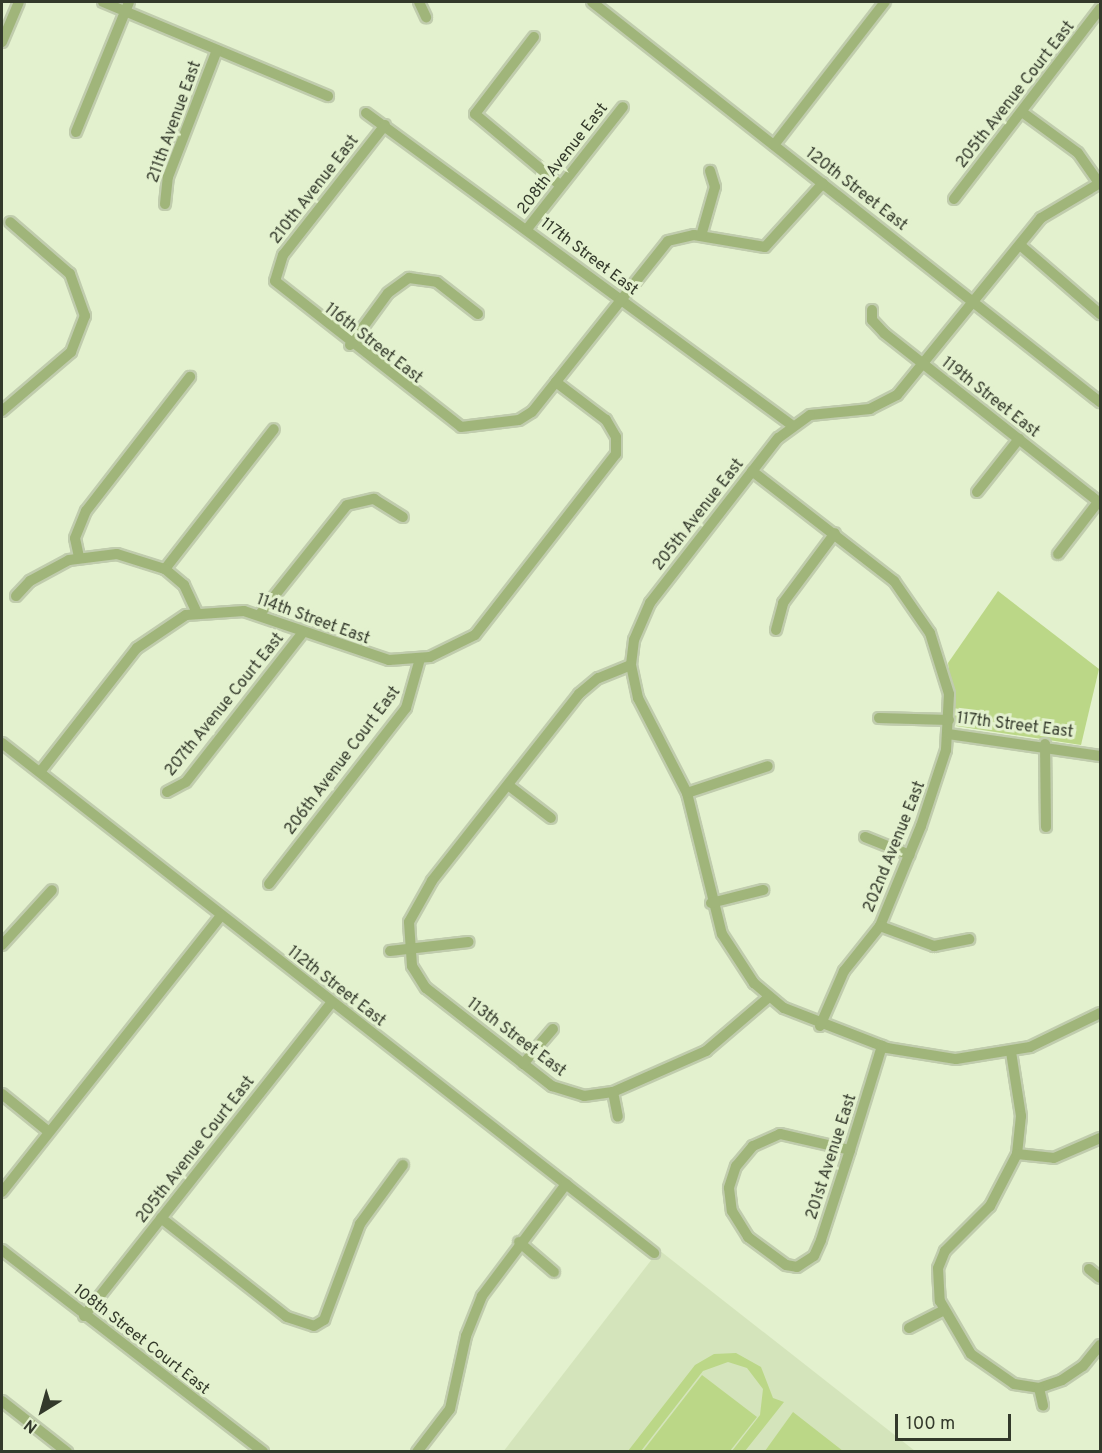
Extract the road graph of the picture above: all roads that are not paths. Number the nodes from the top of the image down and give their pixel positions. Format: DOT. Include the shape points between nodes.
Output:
graph roads {
  1 [pos="19,2"];
  2 [pos="103,2"];
  3 [pos="419,2"];
  4 [pos="592,2"];
  5 [pos="885,2"];
  6 [pos="127,6"];
  7 [pos="426,17"];
  8 [pos="1098,17"];
  9 [pos="534,37"];
  10 [pos="2,42"];
  11 [pos="217,50"];
  12 [pos="328,96"];
  13 [pos="623,107"];
  14 [pos="1022,112"];
  15 [pos="366,113"];
  16 [pos="386,125"];
  17 [pos="76,132"];
  18 [pos="774,145"];
  19 [pos="710,171"];
  20 [pos="823,183"];
  21 [pos="1100,183"];
  22 [pos="560,185"];
  23 [pos="954,199"];
  24 [pos="165,204"];
  25 [pos="10,222"];
  26 [pos="527,229"];
  27 [pos="701,236"];
  28 [pos="1020,244"];
  29 [pos="274,277"];
  30 [pos="620,300"];
  31 [pos="974,303"];
  32 [pos="872,310"];
  33 [pos="478,314"];
  34 [pos="1101,314"];
  35 [pos="350,345"];
  36 [pos="923,365"];
  37 [pos="190,377"];
  38 [pos="556,382"];
  39 [pos="1101,402"];
  40 [pos="2,411"];
  41 [pos="793,426"];
  42 [pos="274,429"];
  43 [pos="1019,439"];
  44 [pos="752,471"];
  45 [pos="976,492"];
  46 [pos="1100,502"];
  47 [pos="403,516"];
  48 [pos="835,533"];
  49 [pos="1058,554"];
  50 [pos="79,557"];
  51 [pos="165,569"];
  52 [pos="16,596"];
  53 [pos="196,611"];
  54 [pos="260,614"];
  55 [pos="776,630"];
  56 [pos="303,632"];
  57 [pos="420,659"];
  58 [pos="631,665"];
  59 [pos="879,718"];
  60 [pos="949,720"];
  61 [pos="948,734"];
  62 [pos="2,743"];
  63 [pos="1045,744"];
  64 [pos="1101,756"];
  65 [pos="768,766"];
  66 [pos="40,772"];
  67 [pos="508,785"];
  68 [pos="167,792"];
  69 [pos="687,793"];
  70 [pos="551,818"];
  71 [pos="1046,826"];
  72 [pos="865,837"];
  73 [pos="910,855"];
  74 [pos="269,884"];
  75 [pos="52,890"];
  76 [pos="764,890"];
  77 [pos="711,903"];
  78 [pos="221,916"];
  79 [pos="880,926"];
  80 [pos="969,939"];
  81 [pos="468,942"];
  82 [pos="2,945"];
  83 [pos="408,949"];
  84 [pos="390,951"];
  85 [pos="770,997"];
  86 [pos="331,1003"];
  87 [pos="1101,1013"];
  88 [pos="820,1026"];
  89 [pos="553,1029"];
  90 [pos="882,1046"];
  91 [pos="1011,1052"];
  92 [pos="523,1064"];
  93 [pos="613,1092"];
  94 [pos="2,1094"];
  95 [pos="618,1117"];
  96 [pos="49,1132"];
  97 [pos="1101,1138"];
  98 [pos="850,1150"];
  99 [pos="1017,1154"];
  100 [pos="403,1165"];
  101 [pos="566,1184"];
  102 [pos="2,1192"];
  103 [pos="161,1218"];
  104 [pos="519,1242"];
  105 [pos="2,1250"];
  106 [pos="654,1253"];
  107 [pos="1089,1269"];
  108 [pos="554,1272"];
  109 [pos="1101,1278"];
  110 [pos="943,1311"];
  111 [pos="84,1316"];
  112 [pos="909,1328"];
  113 [pos="1101,1345"];
  114 [pos="1039,1388"];
  115 [pos="2,1401"];
  116 [pos="1043,1407"];
  117 [pos="67,1452"];
  118 [pos="263,1452"];
  119 [pos="417,1452"];
  1 -- 10 [label="street"];
  2 -- 6 [label="street"];
  3 -- 7 [label="street"];
  4 -- 18 [label="street, 120th Street East"];
  5 -- 18 [label="street"];
  6 -- 11 [label="street"];
  6 -- 17 [label="street"];
  8 -- 14 [label="street, 205th Avenue Court East"];
  9 -- 22 [label="street" via="475,114"];
  11 -- 12 [label="street"];
  11 -- 24 [label="street, 211th Avenue East" via="168,177"];
  13 -- 22 [label="street, 208th Avenue East"];
  14 -- 21 [label="street" via="1078,153"];
  14 -- 23 [label="street, 205th Avenue Court East"];
  15 -- 16 [label="street, 117th Street East"];
  16 -- 26 [label="street, 117th Street East"];
  16 -- 29 [label="street, 210th Avenue East" via="284,255"];
  18 -- 20 [label="street, 120th Street East"];
  19 -- 27 [label="street" via="715,187"];
  20 -- 27 [label="street" via="770,245 751,248"];
  20 -- 31 [label="street, 120th Street East"];
  21 -- 28 [label="street, 205th Avenue East" via="1049,212"];
  22 -- 26 [label="street, 208th Avenue East"];
  25 -- 40 [label="street" via="70,274 86,316 71,352"];
  26 -- 30 [label="street, 117th Street East"];
  27 -- 30 [label="street" via="668,241"];
  28 -- 31 [label="street, 205th Avenue East"];
  28 -- 34 [label="street"];
  29 -- 35 [label="street, 116th Street East" via="280,289"];
  30 -- 38 [label="street"];
  30 -- 41 [label="street, 117th Street East"];
  31 -- 36 [label="street, 205th Avenue East"];
  31 -- 39 [label="street, 120th Street East"];
  32 -- 36 [label="street, 119th Street East" via="875,323"];
  33 -- 35 [label="street" via="437,282 409,278 388,293"];
  35 -- 38 [label="street, 116th Street East" via="461,427 519,420"];
  36 -- 41 [label="street, 205th Avenue East" via="905,388 879,406 825,410"];
  36 -- 43 [label="street, 119th Street East"];
  37 -- 50 [label="street" via="86,511 75,537"];
  38 -- 57 [label="street" via="606,420 617,446 612,464 484,627 461,644"];
  41 -- 44 [label="street, 205th Avenue East"];
  42 -- 51 [label="street"];
  43 -- 45 [label="street"];
  43 -- 46 [label="street, 119th Street East"];
  44 -- 48 [label="street, 117th Street East"];
  44 -- 58 [label="street, 205th Avenue East" via="650,603 634,640"];
  46 -- 49 [label="street"];
  47 -- 54 [label="street" via="374,499 347,505"];
  48 -- 55 [label="street" via="783,603"];
  48 -- 60 [label="street, 117th Street East" via="883,570 922,619 944,669"];
  50 -- 51 [label="street" via="117,554"];
  50 -- 52 [label="street" via="30,581"];
  51 -- 53 [label="street" via="184,585"];
  53 -- 54 [label="street, 114th Street East"];
  53 -- 66 [label="street" via="170,621 137,648"];
  54 -- 56 [label="street, 114th Street East"];
  56 -- 57 [label="street, 114th Street East" via="377,658"];
  56 -- 68 [label="street, 207th Avenue Court East" via="186,782"];
  57 -- 74 [label="street, 206th Avenue Court East" via="406,708"];
  58 -- 67 [label="street" via="598,678 579,694"];
  58 -- 69 [label="street" via="638,698"];
  59 -- 60 [label="street"];
  60 -- 61 [label="street, 117th Street East"];
  61 -- 63 [label="street, 117th Street East"];
  61 -- 73 [label="street, 202nd Avenue East" via="938,780"];
  62 -- 66 [label="street, 112th Street East"];
  63 -- 64 [label="street, 117th Street East"];
  63 -- 71 [label="street"];
  65 -- 69 [label="street"];
  66 -- 78 [label="street, 112th Street East"];
  67 -- 70 [label="street"];
  67 -- 83 [label="street" via="421,898 409,922"];
  69 -- 77 [label="street"];
  72 -- 73 [label="street"];
  73 -- 79 [label="street, 202nd Avenue East"];
  75 -- 82 [label="street"];
  76 -- 77 [label="street"];
  77 -- 85 [label="street" via="735,959"];
  78 -- 86 [label="street, 112th Street East"];
  78 -- 96 [label="street"];
  79 -- 80 [label="street" via="934,946"];
  79 -- 88 [label="street, 202nd Avenue East" via="844,971"];
  81 -- 83 [label="street"];
  83 -- 84 [label="street"];
  83 -- 92 [label="street, 113th Street East" via="426,988"];
  85 -- 88 [label="street"];
  85 -- 93 [label="street" via="706,1051"];
  86 -- 101 [label="street, 112th Street East"];
  86 -- 103 [label="street, 205th Avenue Court East"];
  87 -- 91 [label="street"];
  88 -- 90 [label="street"];
  89 -- 92 [label="street"];
  90 -- 91 [label="street" via="956,1059"];
  90 -- 98 [label="street, 201st Avenue East"];
  91 -- 99 [label="street" via="1021,1116"];
  92 -- 93 [label="street, 113th Street East" via="568,1093"];
  93 -- 95 [label="street"];
  94 -- 96 [label="street"];
  96 -- 102 [label="street"];
  97 -- 99 [label="street" via="1054,1158"];
  98 -- 98 [label="street, 201st Avenue East" via="775,1135 753,1146 736,1166 729,1188 736,1219 765,1251 797,1267 819,1246"];
  99 -- 110 [label="street" via="994,1201 941,1260 936,1284"];
  100 -- 103 [label="street" via="360,1224 324,1320 311,1326 287,1317"];
  101 -- 104 [label="street"];
  101 -- 106 [label="street, 112th Street East"];
  103 -- 111 [label="street, 205th Avenue Court East"];
  104 -- 108 [label="street"];
  104 -- 119 [label="street" via="473,1317 450,1409"];
  105 -- 111 [label="street, 108th Street Court East"];
  107 -- 109 [label="street"];
  110 -- 112 [label="street"];
  110 -- 114 [label="street" via="961,1341 993,1374"];
  111 -- 118 [label="street, 108th Street Court East"];
  113 -- 114 [label="street" via="1079,1370"];
  114 -- 116 [label="street"];
  115 -- 117 [label="street"];
}
